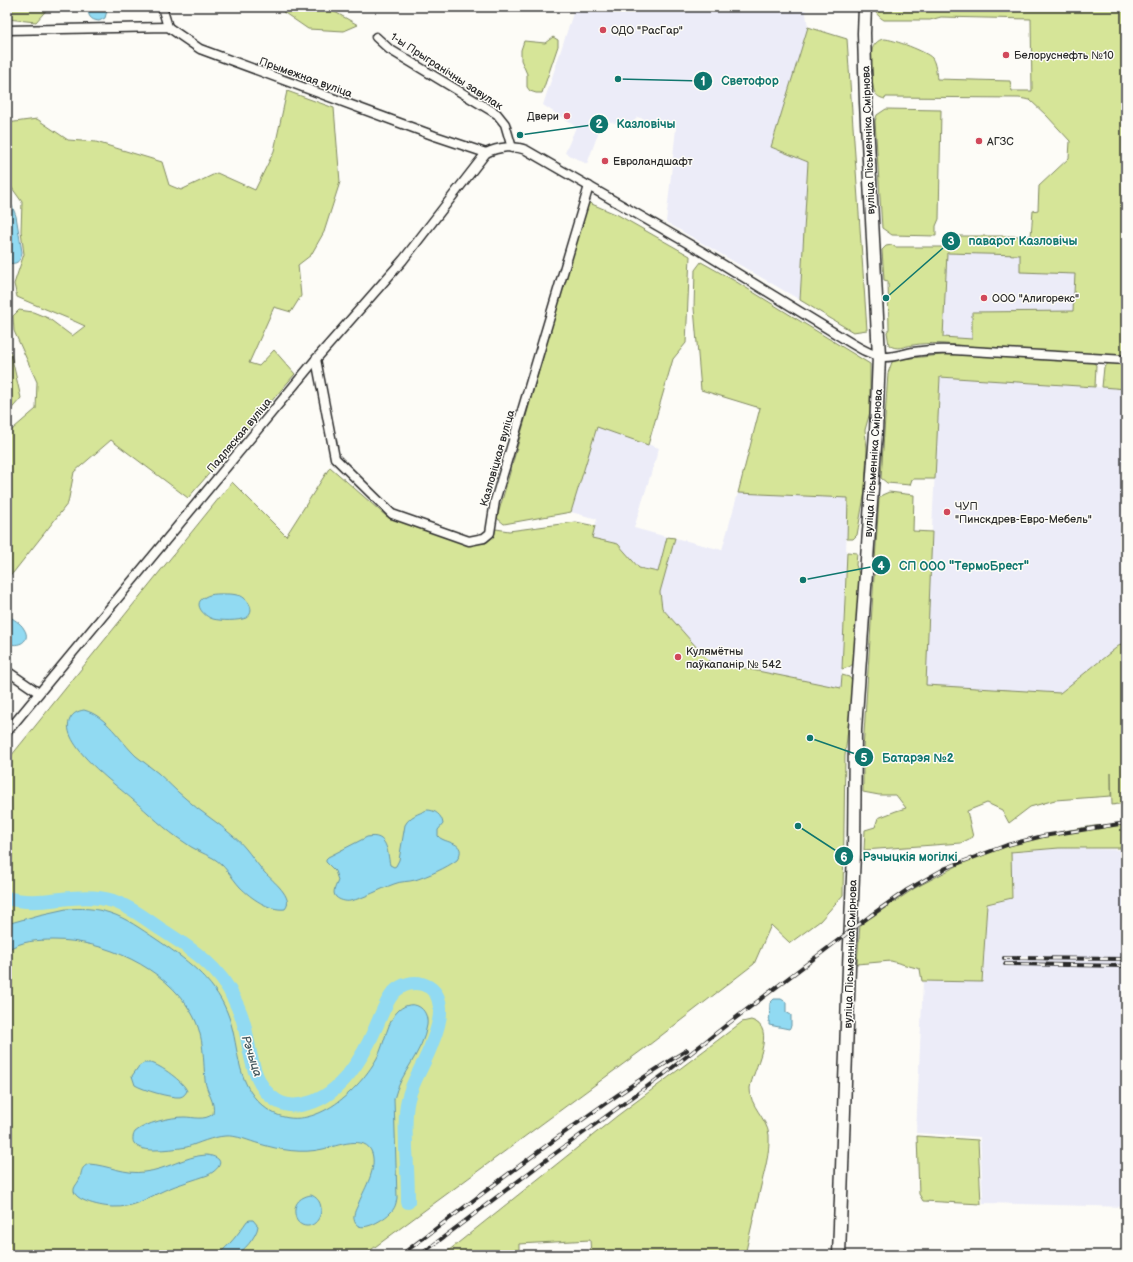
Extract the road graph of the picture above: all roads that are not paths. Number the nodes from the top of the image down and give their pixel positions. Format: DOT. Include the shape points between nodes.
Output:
graph roads {
  1 [pos="162,7"];
  2 [pos="865,7"];
  3 [pos="168,26"];
  4 [pos="7,30"];
  5 [pos="376,37"];
  6 [pos="512,148"];
  7 [pos="486,153"];
  8 [pos="589,186"];
  9 [pos="879,356"];
  10 [pos="316,359"];
  11 [pos="1126,360"];
  12 [pos="8,674"];
  13 [pos="39,693"];
  14 [pos="7,732"];
  15 [pos="839,1255"];
  1 -- 3 [label="street"];
  2 -- 9 [label="main road, вуліца Пісьменніка Смірнова" via="866,102"];
  3 -- 4 [label="street"];
  3 -- 7 [label="street, Прымежная вуліца" via="200,49"];
  5 -- 6 [label="street, 1-ы Прыгранічны завулак" via="389,49 497,114 505,124"];
  6 -- 7 [label="street" via="496,149"];
  6 -- 8 [label="street" via="526,150"];
  7 -- 10 [label="street, Падляская вуліца" via="403,260"];
  8 -- 9 [label="street" via="851,343"];
  8 -- 10 [label="street, Казловіцкая вуліца" via="494,501 490,533 484,538 469,542 392,514 335,458"];
  9 -- 11 [label="street" via="890,357 934,349"];
  9 -- 15 [label="main road, вуліца Пісьменніка Смірнова" via="855,729 854,854"];
  10 -- 13 [label="street, Падляская вуліца"];
  12 -- 13 [label="street"];
  13 -- 14 [label="street, Падляская вуліца"];
}
